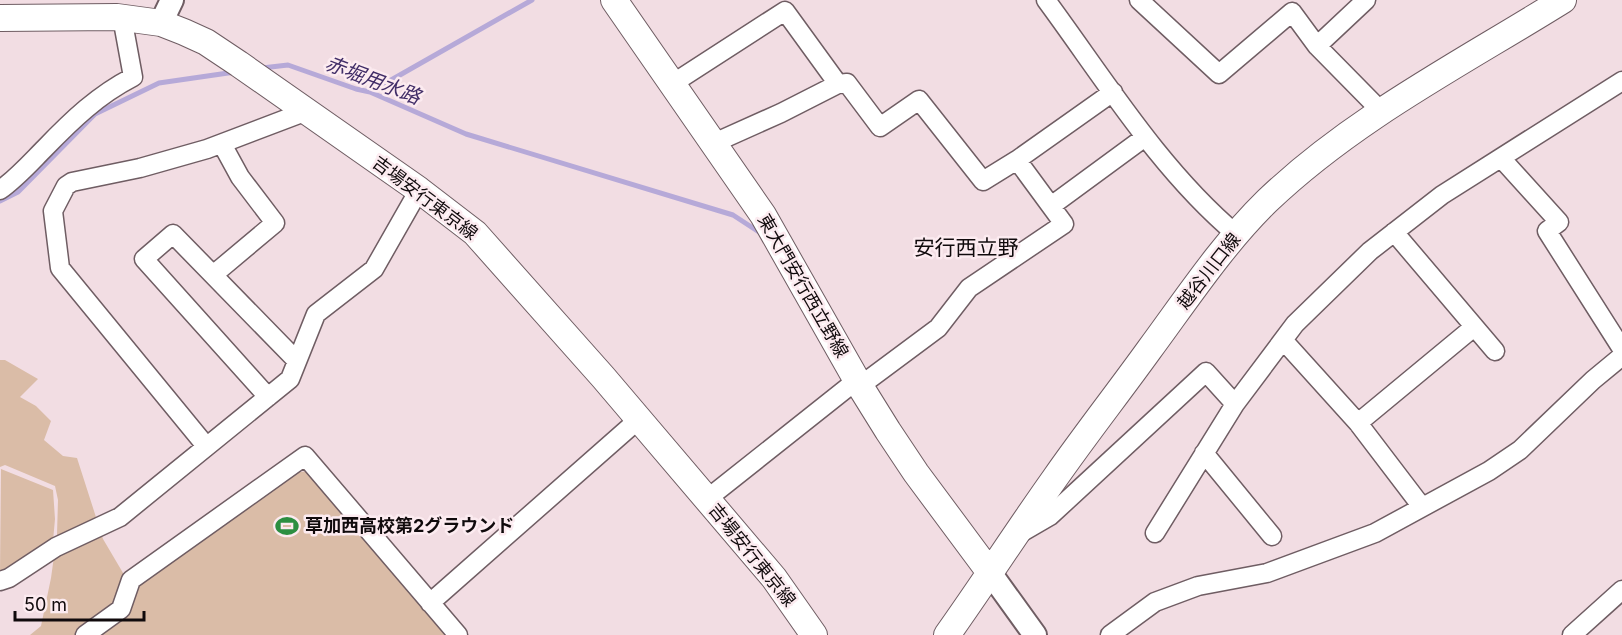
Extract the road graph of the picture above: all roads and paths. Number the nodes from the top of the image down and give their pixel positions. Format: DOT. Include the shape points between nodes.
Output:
graph roads {
  1 [pos="172,0"];
  2 [pos="614,0"];
  3 [pos="1046,0"];
  4 [pos="1366,0"];
  5 [pos="1563,0"];
  6 [pos="1149,3"];
  7 [pos="117,12"];
  8 [pos="0,18"];
  9 [pos="161,23"];
  10 [pos="1317,46"];
  11 [pos="1622,81"];
  12 [pos="672,84"];
  13 [pos="838,84"];
  14 [pos="1113,92"];
  15 [pos="307,111"];
  16 [pos="1381,111"];
  17 [pos="1145,137"];
  18 [pos="714,143"];
  19 [pos="222,144"];
  20 [pos="1502,158"];
  21 [pos="1017,160"];
  22 [pos="0,190"];
  23 [pos="419,190"];
  24 [pos="1051,206"];
  25 [pos="1394,232"];
  26 [pos="1236,234"];
  27 [pos="213,275"];
  28 [pos="1474,327"];
  29 [pos="1283,340"];
  30 [pos="1622,349"];
  31 [pos="1495,351"];
  32 [pos="1622,356"];
  33 [pos="297,361"];
  34 [pos="859,383"];
  35 [pos="268,397"];
  36 [pos="1235,404"];
  37 [pos="639,419"];
  38 [pos="1358,423"];
  39 [pos="206,446"];
  40 [pos="1204,453"];
  41 [pos="707,499"];
  42 [pos="1422,507"];
  43 [pos="1155,533"];
  44 [pos="1272,536"];
  45 [pos="1012,538"];
  46 [pos="991,574"];
  47 [pos="0,581"];
  48 [pos="1622,590"];
  49 [pos="430,603"];
  50 [pos="85,635"];
  51 [pos="458,635"];
  52 [pos="814,635"];
  53 [pos="947,635"];
  54 [pos="1035,635"];
  55 [pos="1110,635"];
  56 [pos="1572,635"];
  1 -- 9 [label="street"];
  2 -- 12 [label="main road, 東大門安行西立野線"];
  3 -- 14 [label="street"];
  4 -- 10 [label="street"];
  5 -- 16 [label="main road, 越谷川口線"];
  6 -- 10 [label="street" via="1219,74 1292,12"];
  7 -- 8 [label="main road, 吉場安行東京線"];
  7 -- 9 [label="main road, 吉場安行東京線"];
  7 -- 22 [label="street" via="133,77 92,103"];
  9 -- 15 [label="main road, 吉場安行東京線" via="206,42"];
  10 -- 16 [label="street"];
  11 -- 20 [label="street"];
  12 -- 13 [label="street" via="785,11"];
  12 -- 18 [label="main road, 東大門安行西立野線"];
  13 -- 18 [label="street"];
  13 -- 21 [label="street" via="847,83 880,127 919,100 983,181"];
  14 -- 17 [label="street"];
  14 -- 21 [label="street"];
  15 -- 19 [label="street"];
  15 -- 23 [label="main road, 吉場安行東京線"];
  16 -- 26 [label="main road, 越谷川口線" via="1306,167"];
  17 -- 24 [label="street"];
  17 -- 26 [label="street" via="1208,210"];
  18 -- 34 [label="main road, 東大門安行西立野線" via="763,215"];
  19 -- 27 [label="street" via="240,177 275,223"];
  19 -- 39 [label="street" via="140,168 72,182 53,211 60,268"];
  20 -- 25 [label="street" via="1442,195"];
  20 -- 30 [label="street" via="1559,222 1547,231"];
  21 -- 24 [label="street"];
  23 -- 33 [label="street" via="374,269 316,314"];
  23 -- 37 [label="main road, 吉場安行東京線" via="475,233"];
  24 -- 34 [label="street" via="1064,224 969,288 938,328"];
  25 -- 28 [label="street"];
  25 -- 29 [label="street" via="1295,324"];
  26 -- 45 [label="main road, 越谷川口線"];
  27 -- 33 [label="street"];
  27 -- 35 [label="street" via="173,234 144,259"];
  28 -- 31 [label="street"];
  28 -- 38 [label="street"];
  29 -- 36 [label="street"];
  29 -- 38 [label="street"];
  32 -- 42 [label="street" via="1520,450"];
  33 -- 35 [label="street" via="290,379"];
  34 -- 41 [label="street"];
  34 -- 46 [label="main road, 東大門安行西立野線" via="916,473"];
  35 -- 39 [label="street"];
  36 -- 40 [label="street"];
  36 -- 45 [label="street" via="1206,372 1050,516"];
  37 -- 41 [label="main road, 吉場安行東京線"];
  37 -- 49 [label="street"];
  38 -- 42 [label="street"];
  39 -- 47 [label="street" via="120,517 56,547"];
  40 -- 43 [label="street"];
  40 -- 44 [label="street"];
  41 -- 52 [label="main road, 吉場安行東京線" via="774,578"];
  42 -- 55 [label="street" via="1375,533 1267,573 1198,586 1155,602"];
  45 -- 46 [label="main road, 越谷川口線"];
  46 -- 53 [label="main road, 越谷川口線"];
  46 -- 54 [label="street"];
  48 -- 56 [label="street"];
  49 -- 50 [label="street" via="304,456 131,580 121,609"];
  49 -- 51 [label="street"];
}
